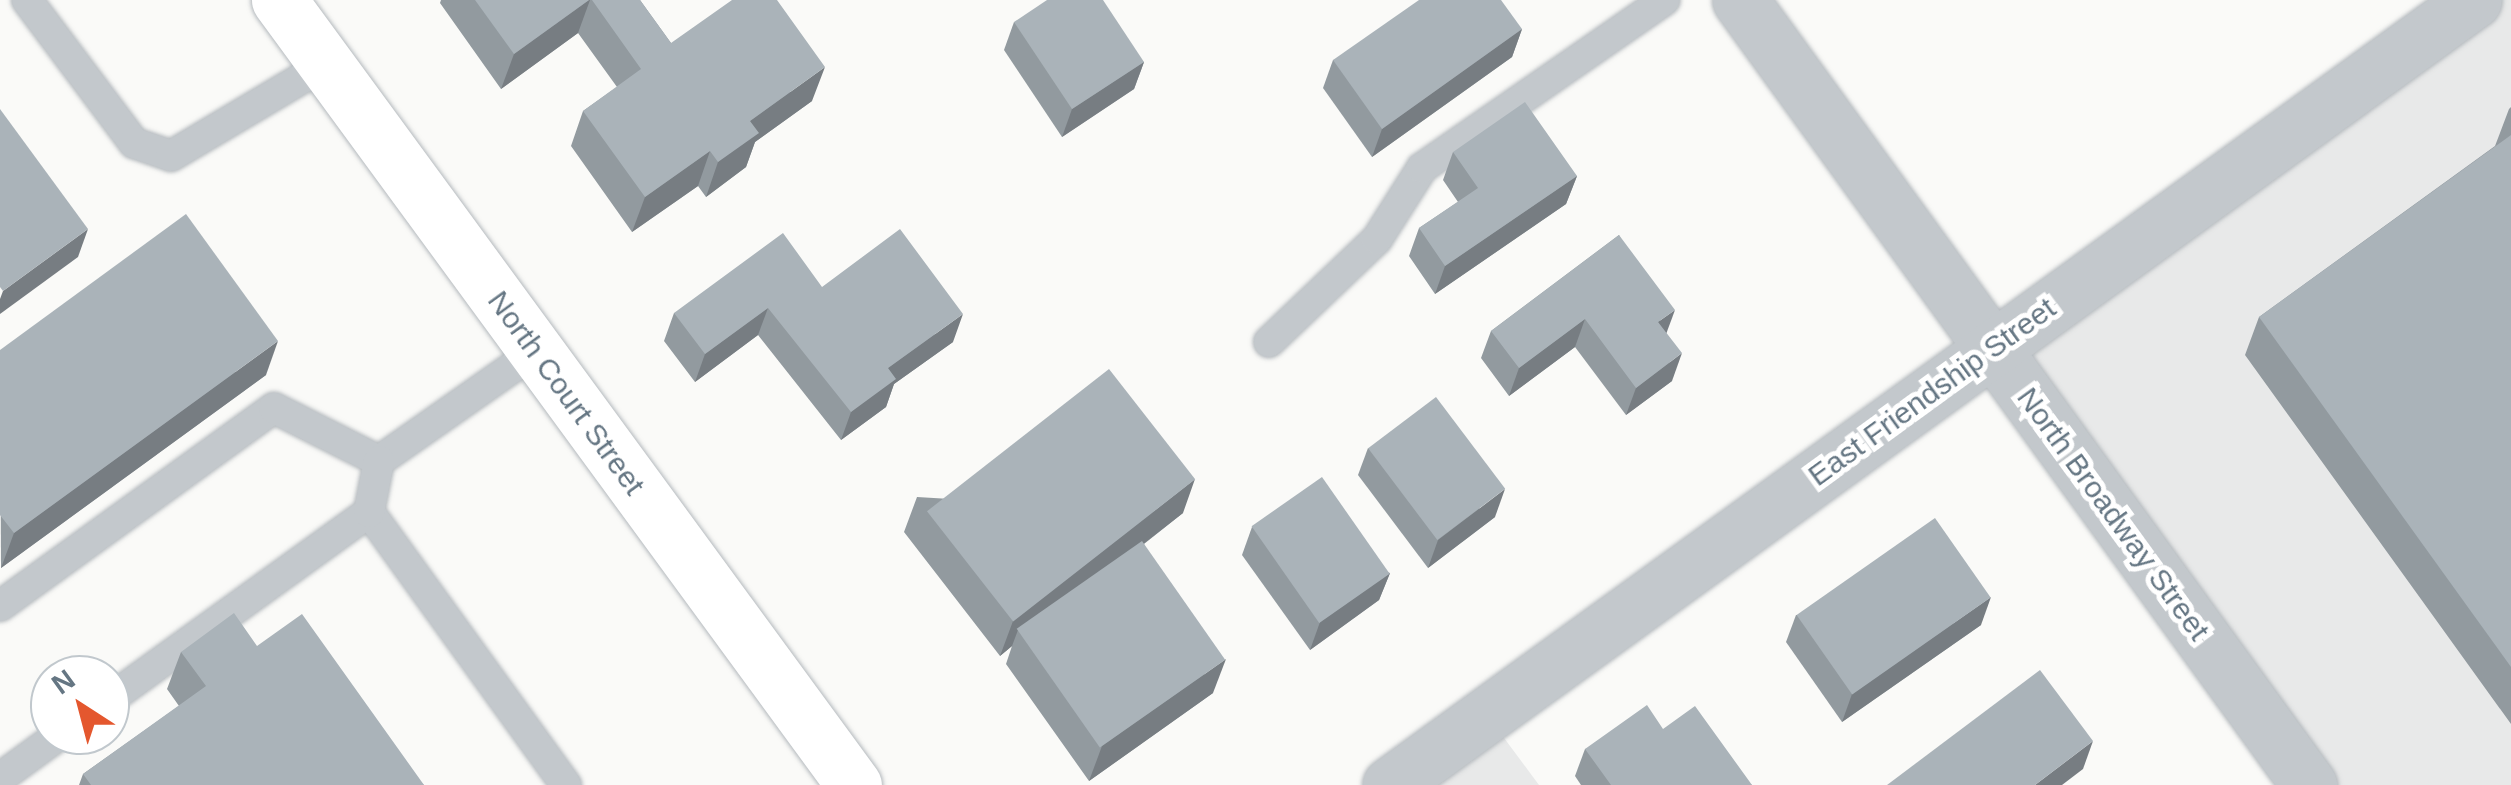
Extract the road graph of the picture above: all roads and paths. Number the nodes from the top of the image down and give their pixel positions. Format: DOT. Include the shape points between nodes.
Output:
graph roads {
  1 [pos="27,0"];
  2 [pos="279,0"];
  3 [pos="1664,0"];
  4 [pos="1740,0"];
  5 [pos="2474,0"];
  6 [pos="326,64"];
  7 [pos="1269,342"];
  8 [pos="1994,348"];
  9 [pos="536,351"];
  10 [pos="378,461"];
  11 [pos="370,512"];
  12 [pos="0,606"];
  13 [pos="130,685"];
  14 [pos="32,755"];
  15 [pos="0,778"];
  16 [pos="566,785"];
  17 [pos="854,785"];
  18 [pos="1390,785"];
  19 [pos="2310,785"];
  1 -- 6 [label="lane" via="134,143 172,156"];
  2 -- 6 [label="main road, North Court Street"];
  3 -- 7 [label="lane" via="1422,168 1378,240"];
  4 -- 8 [label="street, North Broadway Street"];
  5 -- 8 [label="street, East Friendship Street"];
  6 -- 9 [label="main road, North Court Street"];
  8 -- 18 [label="street, East Friendship Street"];
  8 -- 19 [label="street, North Broadway Street"];
  9 -- 10 [label="lane"];
  9 -- 17 [label="main road, North Court Street"];
  10 -- 11 [label="lane"];
  10 -- 12 [label="lane" via="274,408"];
  11 -- 13 [label="lane"];
  11 -- 16 [label="lane"];
  14 -- 15 [label="lane"];
}
